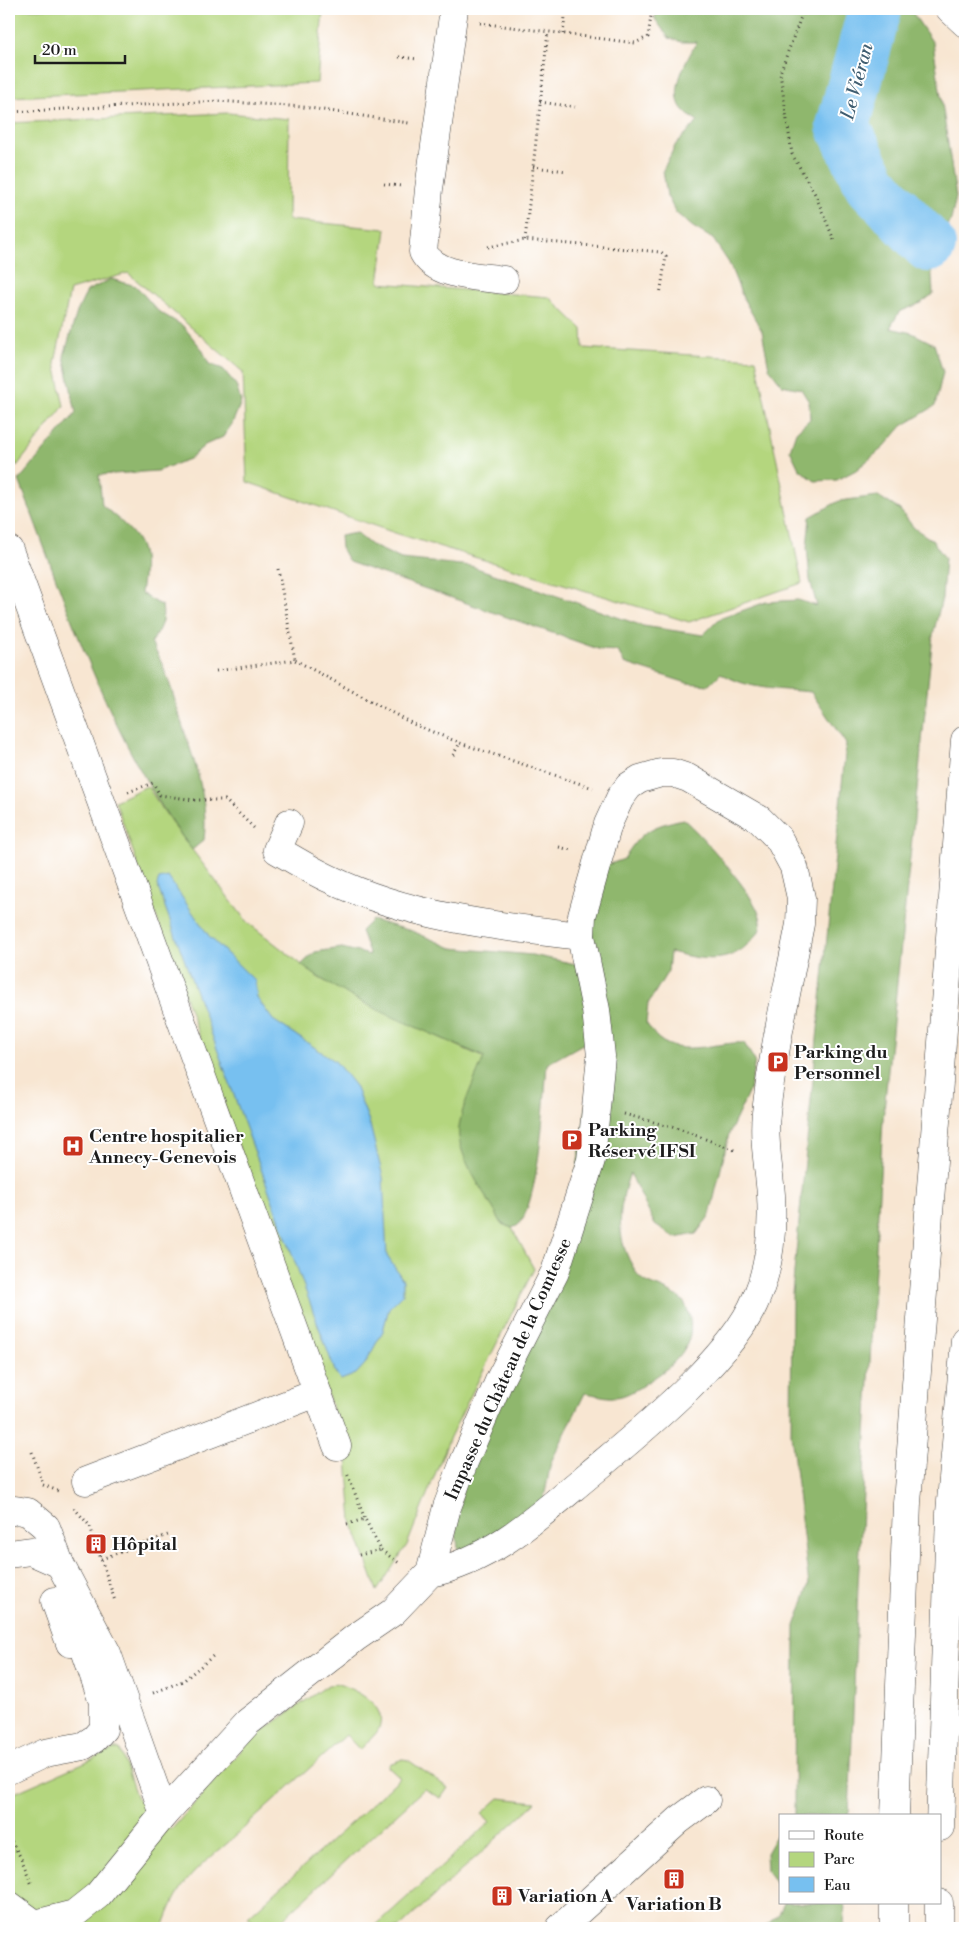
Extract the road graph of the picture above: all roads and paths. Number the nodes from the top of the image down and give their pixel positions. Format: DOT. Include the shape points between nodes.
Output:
graph roads {
  1 [pos="566,9"];
  2 [pos="652,9"];
  3 [pos="804,9"];
  4 [pos="950,9"];
  5 [pos="453,14"];
  6 [pos="965,23"];
  7 [pos="548,32"];
  8 [pos="563,34"];
  9 [pos="540,102"];
  10 [pos="575,107"];
  11 [pos="9,112"];
  12 [pos="437,127"];
  13 [pos="533,167"];
  14 [pos="567,171"];
  15 [pos="525,240"];
  16 [pos="834,240"];
  17 [pos="480,248"];
  18 [pos="504,280"];
  19 [pos="660,295"];
  20 [pos="9,550"];
  21 [pos="278,569"];
  22 [pos="295,660"];
  23 [pos="216,671"];
  24 [pos="965,740"];
  25 [pos="460,743"];
  26 [pos="453,756"];
  27 [pos="153,783"];
  28 [pos="620,798"];
  29 [pos="289,823"];
  30 [pos="277,850"];
  31 [pos="581,936"];
  32 [pos="598,1109"];
  33 [pos="767,1164"];
  34 [pos="965,1340"];
  35 [pos="317,1393"];
  36 [pos="337,1446"];
  37 [pos="32,1452"];
  38 [pos="86,1482"];
  39 [pos="43,1485"];
  40 [pos="352,1486"];
  41 [pos="9,1512"];
  42 [pos="366,1519"];
  43 [pos="346,1524"];
  44 [pos="168,1535"];
  45 [pos="381,1550"];
  46 [pos="9,1554"];
  47 [pos="359,1555"];
  48 [pos="101,1559"];
  49 [pos="60,1564"];
  50 [pos="400,1564"];
  51 [pos="430,1573"];
  52 [pos="55,1601"];
  53 [pos="213,1656"];
  54 [pos="147,1695"];
  55 [pos="45,1753"];
  56 [pos="9,1770"];
  57 [pos="706,1800"];
  58 [pos="164,1814"];
  59 [pos="894,1814"];
  60 [pos="940,1814"];
  61 [pos="894,1904"];
  62 [pos="940,1904"];
  63 [pos="9,1906"];
  64 [pos="32,1926"];
  65 [pos="560,1928"];
  66 [pos="894,1928"];
  67 [pos="939,1928"];
  1 -- 8 [label="path"];
  2 -- 8 [label="path" via="648,37 641,42"];
  3 -- 16 [label="path" via="780,73 792,154 815,194"];
  4 -- 6 [label="main road"];
  5 -- 7 [label="path"];
  5 -- 12 [label="main road"];
  7 -- 8 [label="path"];
  7 -- 9 [label="path"];
  9 -- 10 [label="path"];
  9 -- 13 [label="path"];
  11 -- 12 [label="path" via="218,101 303,107"];
  12 -- 18 [label="main road" via="423,252 431,263 446,270"];
  13 -- 14 [label="path"];
  13 -- 15 [label="path"];
  15 -- 17 [label="path"];
  15 -- 19 [label="path" via="662,252 666,256"];
  20 -- 35 [label="main road"];
  21 -- 22 [label="path"];
  22 -- 23 [label="path"];
  22 -- 25 [label="path" via="412,724"];
  24 -- 59 [label="main road" via="907,1503"];
  25 -- 26 [label="path"];
  25 -- 28 [label="path"];
  27 -- 30 [label="path" via="160,795 225,800"];
  28 -- 31 [label="main road, Impasse du Château de la Comtesse" via="608,824 582,916"];
  28 -- 33 [label="main road, Impasse du Château de la Comtesse" via="629,786 661,772 688,778 759,819 779,839 794,867 801,898 800,924 766,1115"];
  29 -- 30 [label="main road"];
  30 -- 31 [label="main road" via="332,880 436,914 505,928"];
  31 -- 32 [label="main road, Impasse du Château de la Comtesse" via="596,1010 601,1056"];
  32 -- 33 [label="path" via="679,1128"];
  32 -- 51 [label="main road, Impasse du Château de la Comtesse" via="592,1160 556,1272 500,1381 464,1462 447,1507"];
  33 -- 51 [label="main road, Impasse du Château de la Comtesse" via="772,1231 756,1299 740,1330 682,1392 526,1526 479,1557 456,1568"];
  34 -- 60 [label="main road" via="950,1512"];
  35 -- 36 [label="main road"];
  35 -- 38 [label="main road"];
  37 -- 39 [label="path"];
  40 -- 42 [label="path"];
  41 -- 49 [label="main road" via="28,1512 46,1527"];
  42 -- 43 [label="path"];
  42 -- 45 [label="path"];
  44 -- 48 [label="path"];
  45 -- 47 [label="path"];
  45 -- 50 [label="path"];
  46 -- 49 [label="main road" via="31,1551"];
  49 -- 55 [label="main road" via="74,1622 103,1702 102,1729 83,1746"];
  49 -- 58 [label="main road" via="107,1652"];
  51 -- 58 [label="main road, Impasse du Château de la Comtesse" via="393,1612 248,1722"];
  52 -- 55 [label="main road" via="88,1691 90,1709 82,1724"];
  53 -- 54 [label="path" via="183,1681"];
  55 -- 56 [label="main road"];
  57 -- 65 [label="main road"];
  58 -- 64 [label="main road, Impasse du Château de la Comtesse" via="98,1895 82,1909"];
  61 -- 66 [label="main road"];
  62 -- 67 [label="main road"];
  63 -- 64 [label="main road"];
}
